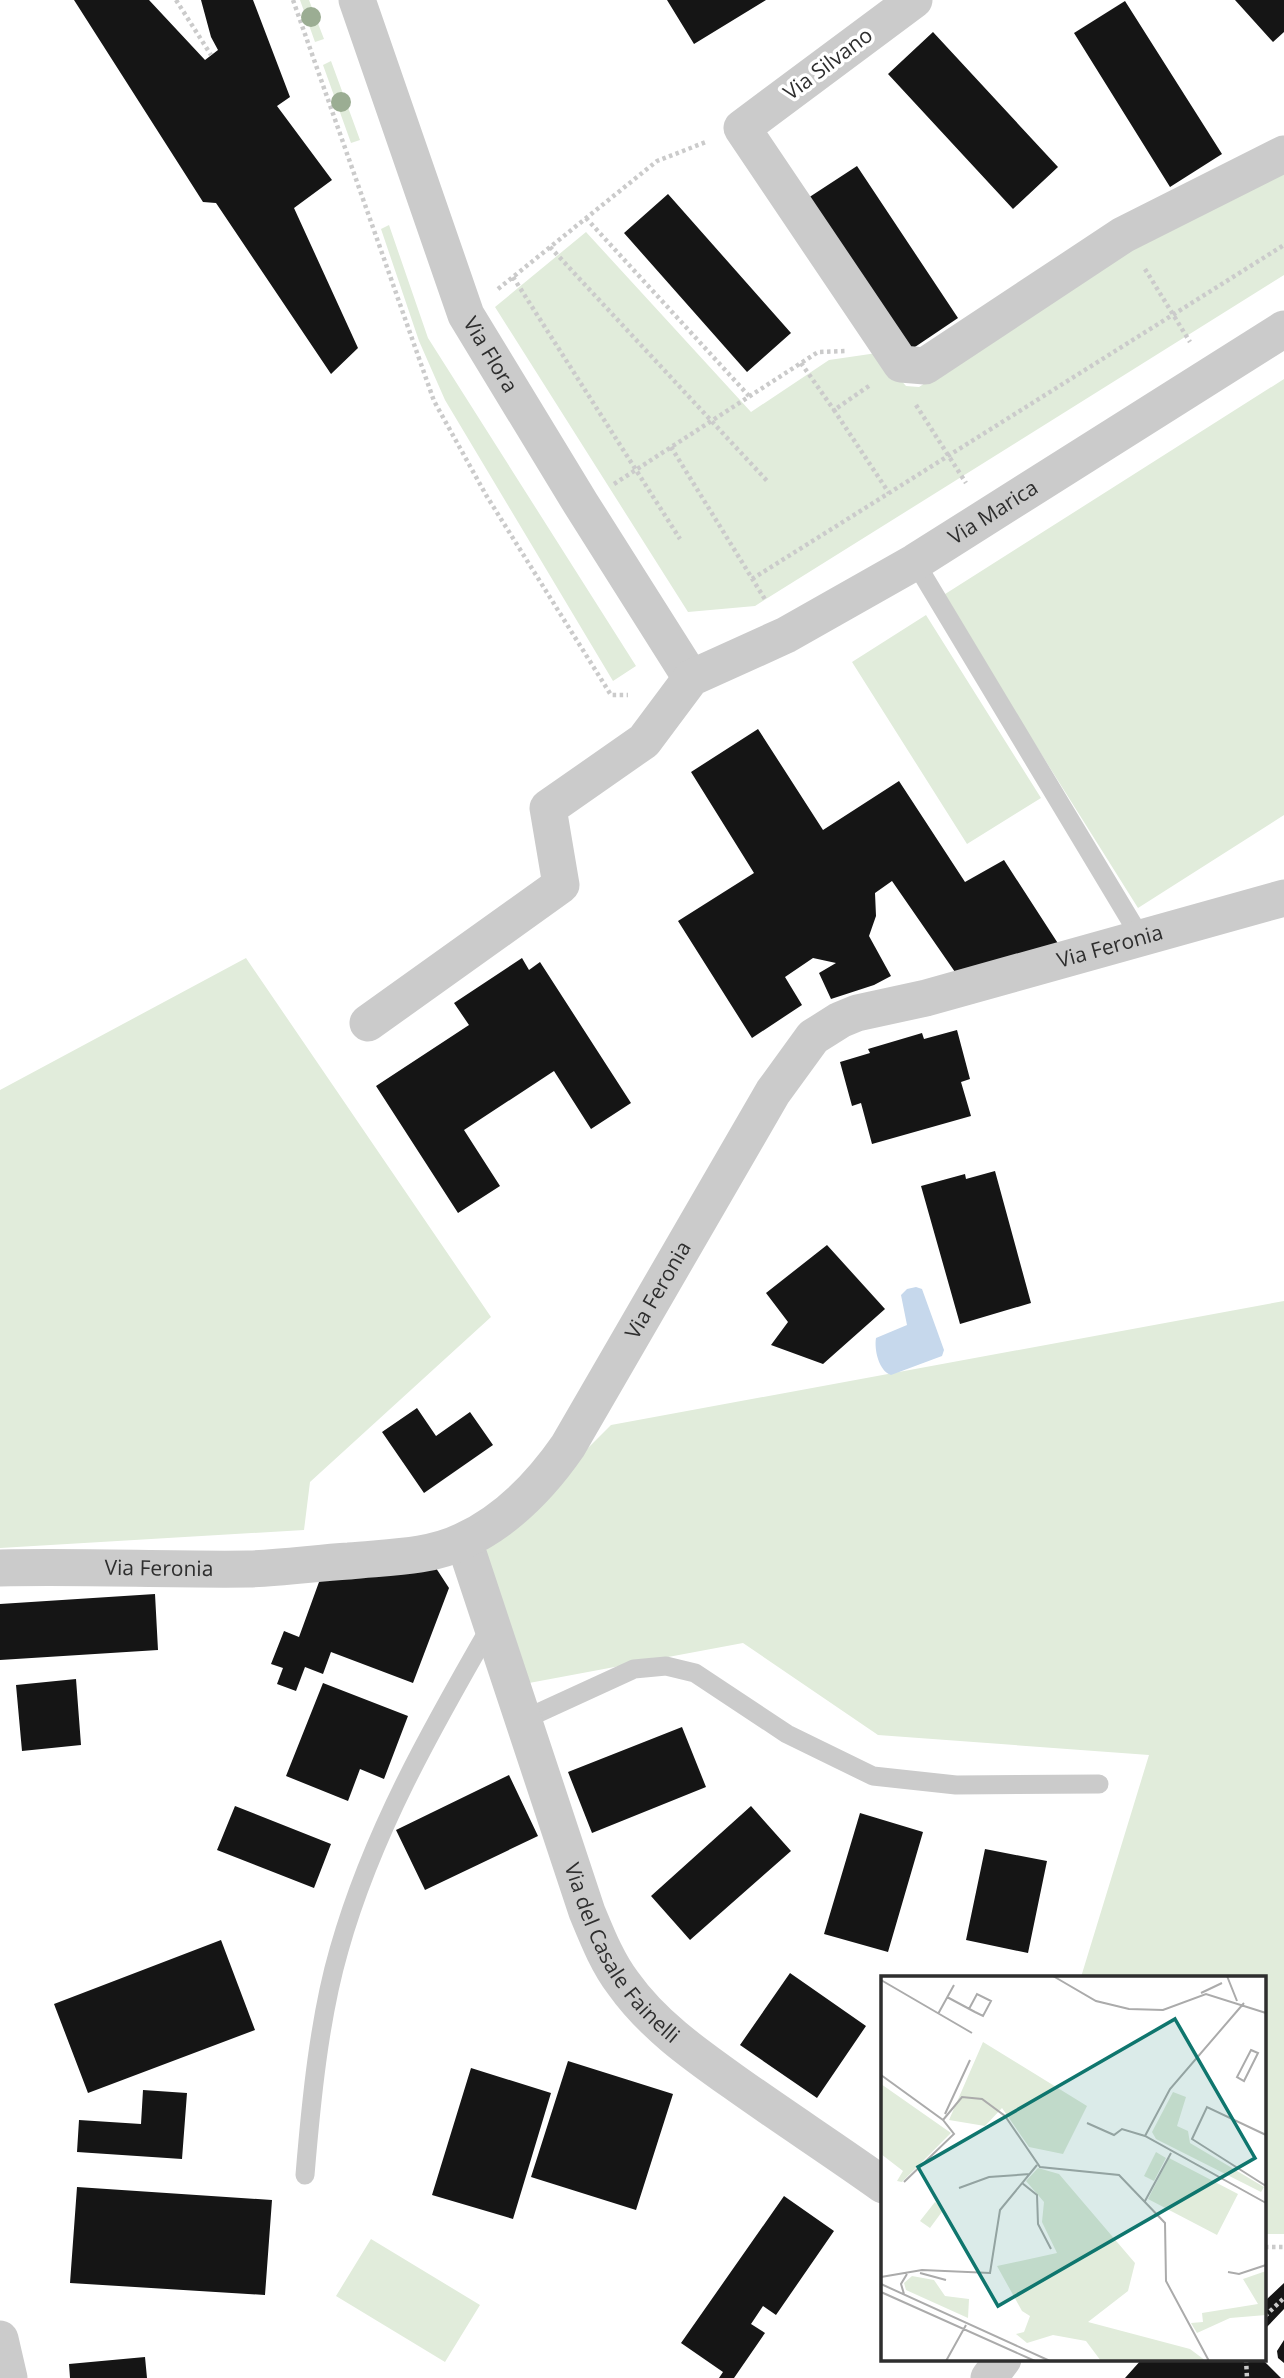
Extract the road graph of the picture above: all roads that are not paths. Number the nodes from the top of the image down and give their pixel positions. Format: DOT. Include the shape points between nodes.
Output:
graph roads {
  1 [pos="357,0"];
  2 [pos="914,0"];
  3 [pos="1284,154"];
  4 [pos="1284,329"];
  5 [pos="915,562"];
  6 [pos="691,678"];
  7 [pos="1284,898"];
  8 [pos="1141,938"];
  9 [pos="368,1023"];
  10 [pos="464,1541"];
  11 [pos="0,1568"];
  12 [pos="493,1623"];
  13 [pos="525,1719"];
  14 [pos="1099,1784"];
  15 [pos="305,2175"];
  16 [pos="881,2184"];
  17 [pos="0,2339"];
  18 [pos="1002,2360"];
  19 [pos="9,2378"];
  20 [pos="989,2378"];
  1 -- 6 [label="street, Via Flora" via="466,315"];
  2 -- 3 [label="street, Via Silvano" via="742,128 895,356 925,366 1123,235"];
  4 -- 5 [label="street, Via Marica"];
  5 -- 6 [label="street, Via Marica" via="786,635"];
  5 -- 8 [label="lane"];
  6 -- 9 [label="street" via="644,741 548,808 561,885"];
  7 -- 8 [label="street, Via Feronia"];
  8 -- 10 [label="street, Via Feronia" via="857,1013 813,1037 773,1092 551,1471 499,1520"];
  10 -- 11 [label="street, Via Feronia" via="416,1555 251,1569"];
  10 -- 12 [label="street, Via del Casale Fainelli"];
  12 -- 13 [label="street, Via del Casale Fainelli"];
  12 -- 15 [label="lane" via="395,1801 347,1923 327,2001"];
  13 -- 14 [label="lane" via="634,1669 666,1667 695,1674 787,1734 873,1776 956,1785"];
  13 -- 16 [label="street, Via del Casale Fainelli" via="587,1912 631,1994 696,2055"];
  17 -- 19 [label="street"];
  18 -- 20 [label="street"];
}
